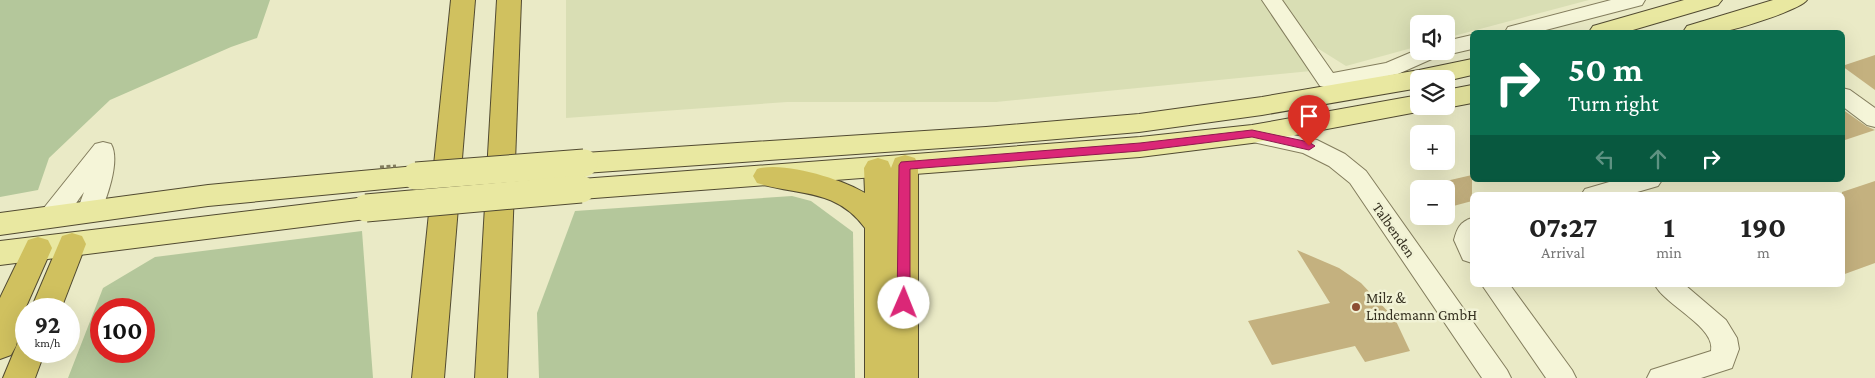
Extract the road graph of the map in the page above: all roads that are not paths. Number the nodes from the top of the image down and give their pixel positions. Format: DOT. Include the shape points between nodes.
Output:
graph roads {
  1 [pos="463,0"];
  2 [pos="509,0"];
  3 [pos="1272,0"];
  4 [pos="1635,0"];
  5 [pos="1710,0"];
  6 [pos="1795,0"];
  7 [pos="1522,30"];
  8 [pos="1608,30"];
  9 [pos="1701,30"];
  10 [pos="1470,42"];
  11 [pos="1455,46"];
  12 [pos="1411,60"];
  13 [pos="1470,67"];
  14 [pos="1455,71"];
  15 [pos="1410,81"];
  16 [pos="1470,94"];
  17 [pos="1455,97"];
  18 [pos="1845,97"];
  19 [pos="1410,106"];
  20 [pos="1875,119"];
  21 [pos="1252,134"];
  22 [pos="889,159"];
  23 [pos="582,176"];
  24 [pos="767,176"];
  25 [pos="1642,182"];
  26 [pos="1604,192"];
  27 [pos="89,211"];
  28 [pos="52,216"];
  29 [pos="0,224"];
  30 [pos="879,226"];
  31 [pos="1470,230"];
  32 [pos="72,244"];
  33 [pos="38,248"];
  34 [pos="1470,249"];
  35 [pos="0,253"];
  36 [pos="1496,287"];
  37 [pos="1670,287"];
  38 [pos="50,298"];
  39 [pos="5,300"];
  40 [pos="0,346"];
  41 [pos="25,363"];
  42 [pos="19,378"];
  43 [pos="428,378"];
  44 [pos="491,378"];
  45 [pos="881,378"];
  46 [pos="902,378"];
  47 [pos="1497,378"];
  48 [pos="1562,378"];
  49 [pos="1661,378"];
  1 -- 43 [label="highway"];
  2 -- 44 [label="highway"];
  3 -- 12 [label="street" via="1328,80 1390,68"];
  4 -- 7 [label="street"];
  5 -- 8 [label="main road"];
  6 -- 9 [label="main road"];
  10 -- 11 [label="street"];
  13 -- 14 [label="main road"];
  15 -- 22 [label="main road" via="1262,106"];
  16 -- 17 [label="main road"];
  18 -- 20 [label="street"];
  19 -- 21 [label="main road"];
  21 -- 22 [label="main road" via="1140,147"];
  21 -- 47 [label="street, Talbenden" via="1309,146 1336,160 1358,177"];
  22 -- 23 [label="main road"];
  22 -- 24 [label="main road"];
  22 -- 30 [label="highway"];
  22 -- 46 [label="highway"];
  23 -- 24 [label="main road"];
  23 -- 27 [label="main road, bridge" via="374,179"];
  23 -- 32 [label="main road, bridge" via="366,208"];
  24 -- 30 [label="highway" via="817,183 838,190 863,206"];
  25 -- 26 [label="street"];
  27 -- 28 [label="main road"];
  27 -- 28 [label="street" via="98,189 103,150"];
  27 -- 32 [label="main road"];
  28 -- 29 [label="main road"];
  28 -- 33 [label="main road"];
  30 -- 45 [label="highway"];
  31 -- 34 [label="street" via="1466,240"];
  32 -- 33 [label="main road"];
  32 -- 38 [label="highway"];
  33 -- 35 [label="main road"];
  33 -- 39 [label="highway"];
  36 -- 48 [label="street"];
  37 -- 49 [label="street" via="1708,317 1726,342 1726,352 1722,360"];
  39 -- 40 [label="highway"];
  41 -- 42 [label="highway"];
}
